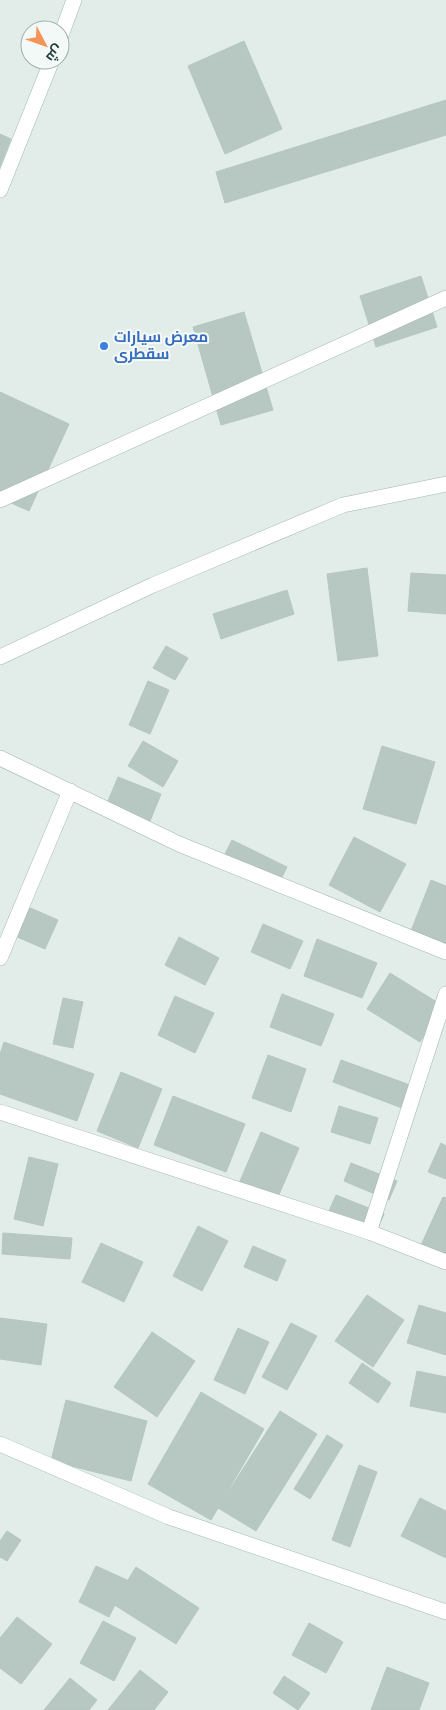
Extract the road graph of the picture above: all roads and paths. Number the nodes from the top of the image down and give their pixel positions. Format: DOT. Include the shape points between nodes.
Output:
graph roads {
  1 [pos="74,0"];
  2 [pos="67,20"];
  3 [pos="48,70"];
  4 [pos="0,190"];
  5 [pos="446,298"];
  6 [pos="446,484"];
  7 [pos="0,500"];
  8 [pos="0,657"];
  9 [pos="0,758"];
  10 [pos="70,792"];
  11 [pos="446,952"];
  12 [pos="0,958"];
  13 [pos="446,994"];
  14 [pos="0,1112"];
  15 [pos="369,1232"];
  16 [pos="446,1262"];
  17 [pos="0,1444"];
  18 [pos="446,1612"];
  1 -- 2 [label="street"];
  3 -- 4 [label="street"];
  5 -- 7 [label="street"];
  6 -- 8 [label="street" via="343,505 153,585"];
  9 -- 10 [label="street"];
  10 -- 11 [label="street" via="179,844"];
  10 -- 12 [label="street"];
  13 -- 15 [label="street"];
  14 -- 15 [label="street"];
  15 -- 16 [label="street"];
  17 -- 18 [label="street" via="169,1517"];
}
